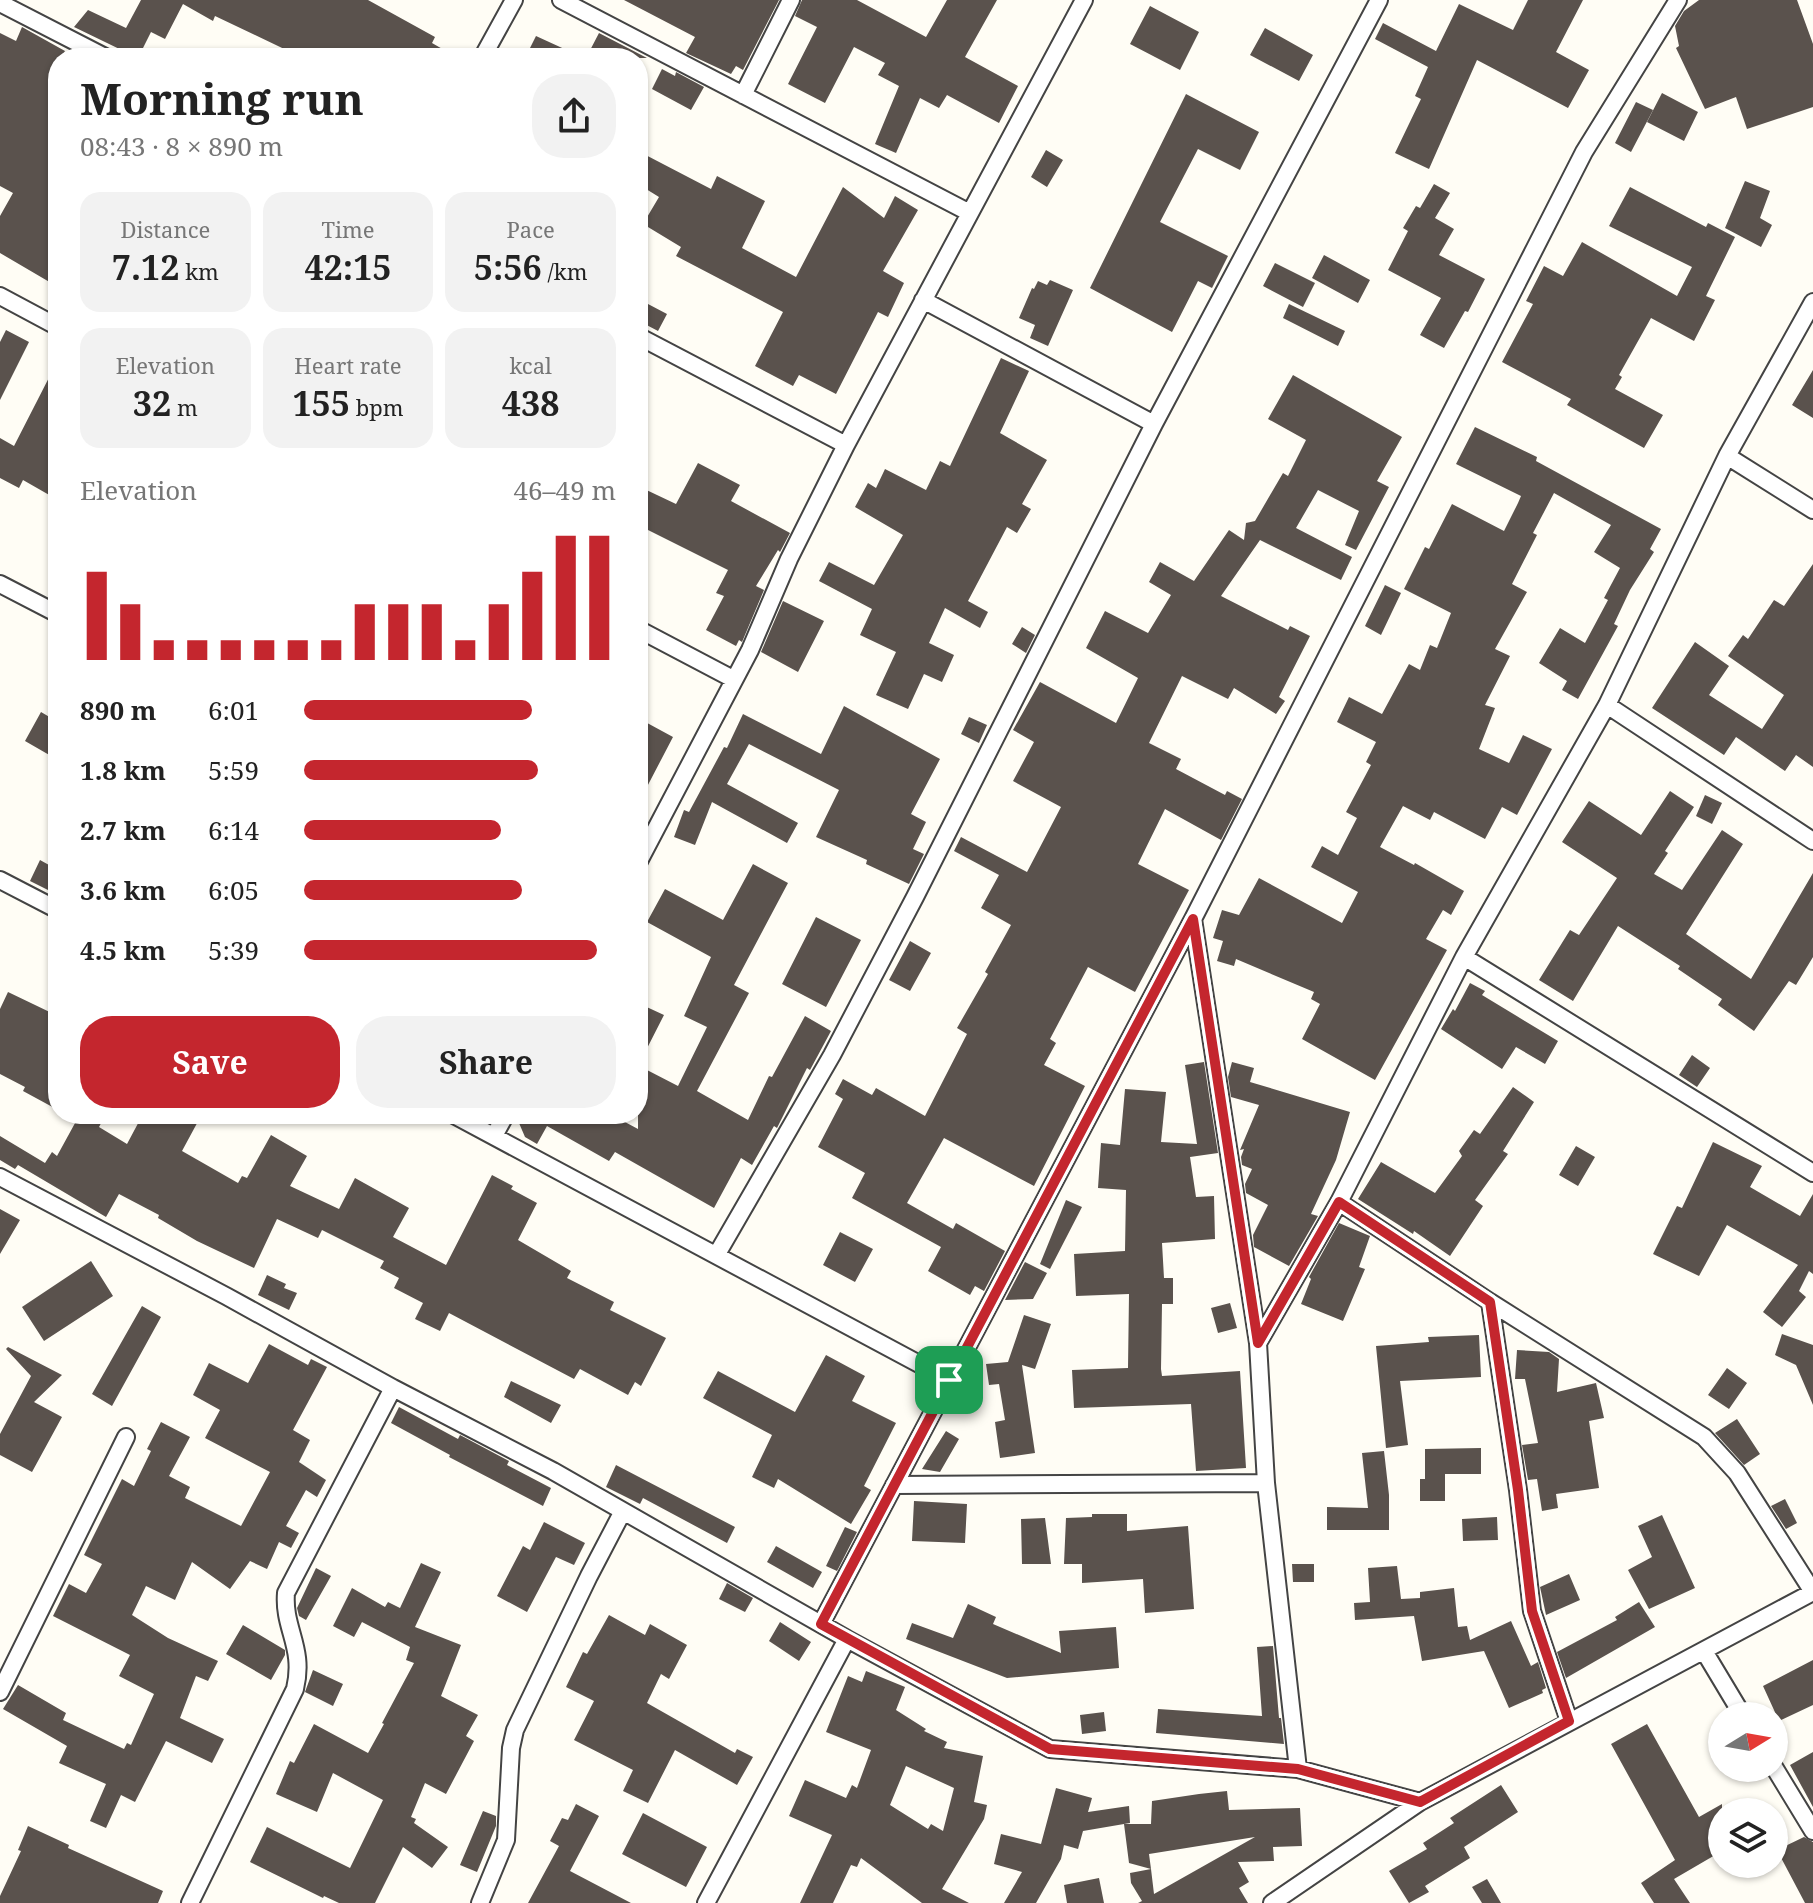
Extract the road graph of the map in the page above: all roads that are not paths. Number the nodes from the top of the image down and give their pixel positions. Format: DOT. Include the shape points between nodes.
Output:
graph roads {
  1 [pos="514,0"];
  2 [pos="561,0"];
  3 [pos="791,0"];
  4 [pos="1084,0"];
  5 [pos="1379,0"];
  6 [pos="1678,0"];
  7 [pos="0,3"];
  8 [pos="88,48"];
  9 [pos="488,48"];
  10 [pos="743,95"];
  11 [pos="970,213"];
  12 [pos="0,296"];
  13 [pos="923,300"];
  14 [pos="1813,302"];
  15 [pos="48,322"];
  16 [pos="648,341"];
  17 [pos="1154,424"];
  18 [pos="846,445"];
  19 [pos="1727,456"];
  20 [pos="1813,510"];
  21 [pos="0,584"];
  22 [pos="48,609"];
  23 [pos="648,634"];
  24 [pos="733,679"];
  25 [pos="1607,705"];
  26 [pos="1813,841"];
  27 [pos="648,844"];
  28 [pos="0,880"];
  29 [pos="48,905"];
  30 [pos="1193,919"];
  31 [pos="1464,957"];
  32 [pos="471,1124"];
  33 [pos="501,1124"];
  34 [pos="494,1136"];
  35 [pos="1813,1173"];
  36 [pos="0,1177"];
  37 [pos="1339,1202"];
  38 [pos="717,1254"];
  39 [pos="1490,1302"];
  40 [pos="1258,1343"];
  41 [pos="949,1380"];
  42 [pos="393,1388"];
  43 [pos="126,1437"];
  44 [pos="1266,1483"];
  45 [pos="894,1485"];
  46 [pos="623,1511"];
  47 [pos="1813,1592"];
  48 [pos="821,1624"];
  49 [pos="847,1639"];
  50 [pos="1704,1651"];
  51 [pos="0,1692"];
  52 [pos="1735,1702"];
  53 [pos="1569,1721"];
  54 [pos="1298,1769"];
  55 [pos="1783,1782"];
  56 [pos="1420,1802"];
  57 [pos="1813,1831"];
  58 [pos="190,1903"];
  59 [pos="480,1903"];
  60 [pos="706,1903"];
  61 [pos="1272,1903"];
  1 -- 9 [label="street"];
  2 -- 10 [label="street"];
  3 -- 10 [label="street"];
  4 -- 11 [label="street"];
  5 -- 17 [label="street"];
  6 -- 30 [label="street" via="1584,152"];
  7 -- 8 [label="street"];
  10 -- 11 [label="street"];
  11 -- 13 [label="street"];
  12 -- 15 [label="street"];
  13 -- 17 [label="street"];
  13 -- 18 [label="street"];
  14 -- 19 [label="street"];
  16 -- 18 [label="street"];
  17 -- 38 [label="street" via="832,1055"];
  18 -- 24 [label="street"];
  19 -- 20 [label="street"];
  19 -- 25 [label="street"];
  21 -- 22 [label="street"];
  23 -- 24 [label="street"];
  24 -- 27 [label="street"];
  25 -- 26 [label="street"];
  25 -- 31 [label="street"];
  28 -- 29 [label="street"];
  30 -- 40 [label="street"];
  30 -- 41 [label="street"];
  31 -- 35 [label="street"];
  31 -- 37 [label="street"];
  32 -- 34 [label="street"];
  33 -- 34 [label="street"];
  34 -- 38 [label="street"];
  36 -- 42 [label="street"];
  37 -- 39 [label="street"];
  37 -- 40 [label="street"];
  38 -- 41 [label="street"];
  39 -- 47 [label="street" via="1704,1437 1737,1473"];
  39 -- 53 [label="street" via="1532,1611"];
  40 -- 44 [label="street"];
  41 -- 45 [label="street"];
  42 -- 46 [label="street"];
  42 -- 58 [label="street" via="286,1593 299,1661 295,1689"];
  43 -- 51 [label="street"];
  44 -- 45 [label="street"];
  44 -- 54 [label="street"];
  45 -- 48 [label="street"];
  46 -- 48 [label="street"];
  46 -- 59 [label="street" via="515,1730 506,1840"];
  47 -- 50 [label="street"];
  48 -- 49 [label="street"];
  49 -- 54 [label="street" via="1050,1749"];
  49 -- 60 [label="street"];
  50 -- 52 [label="street"];
  50 -- 53 [label="street"];
  53 -- 56 [label="street"];
  54 -- 56 [label="street"];
  55 -- 57 [label="street"];
  56 -- 61 [label="street"];
}
